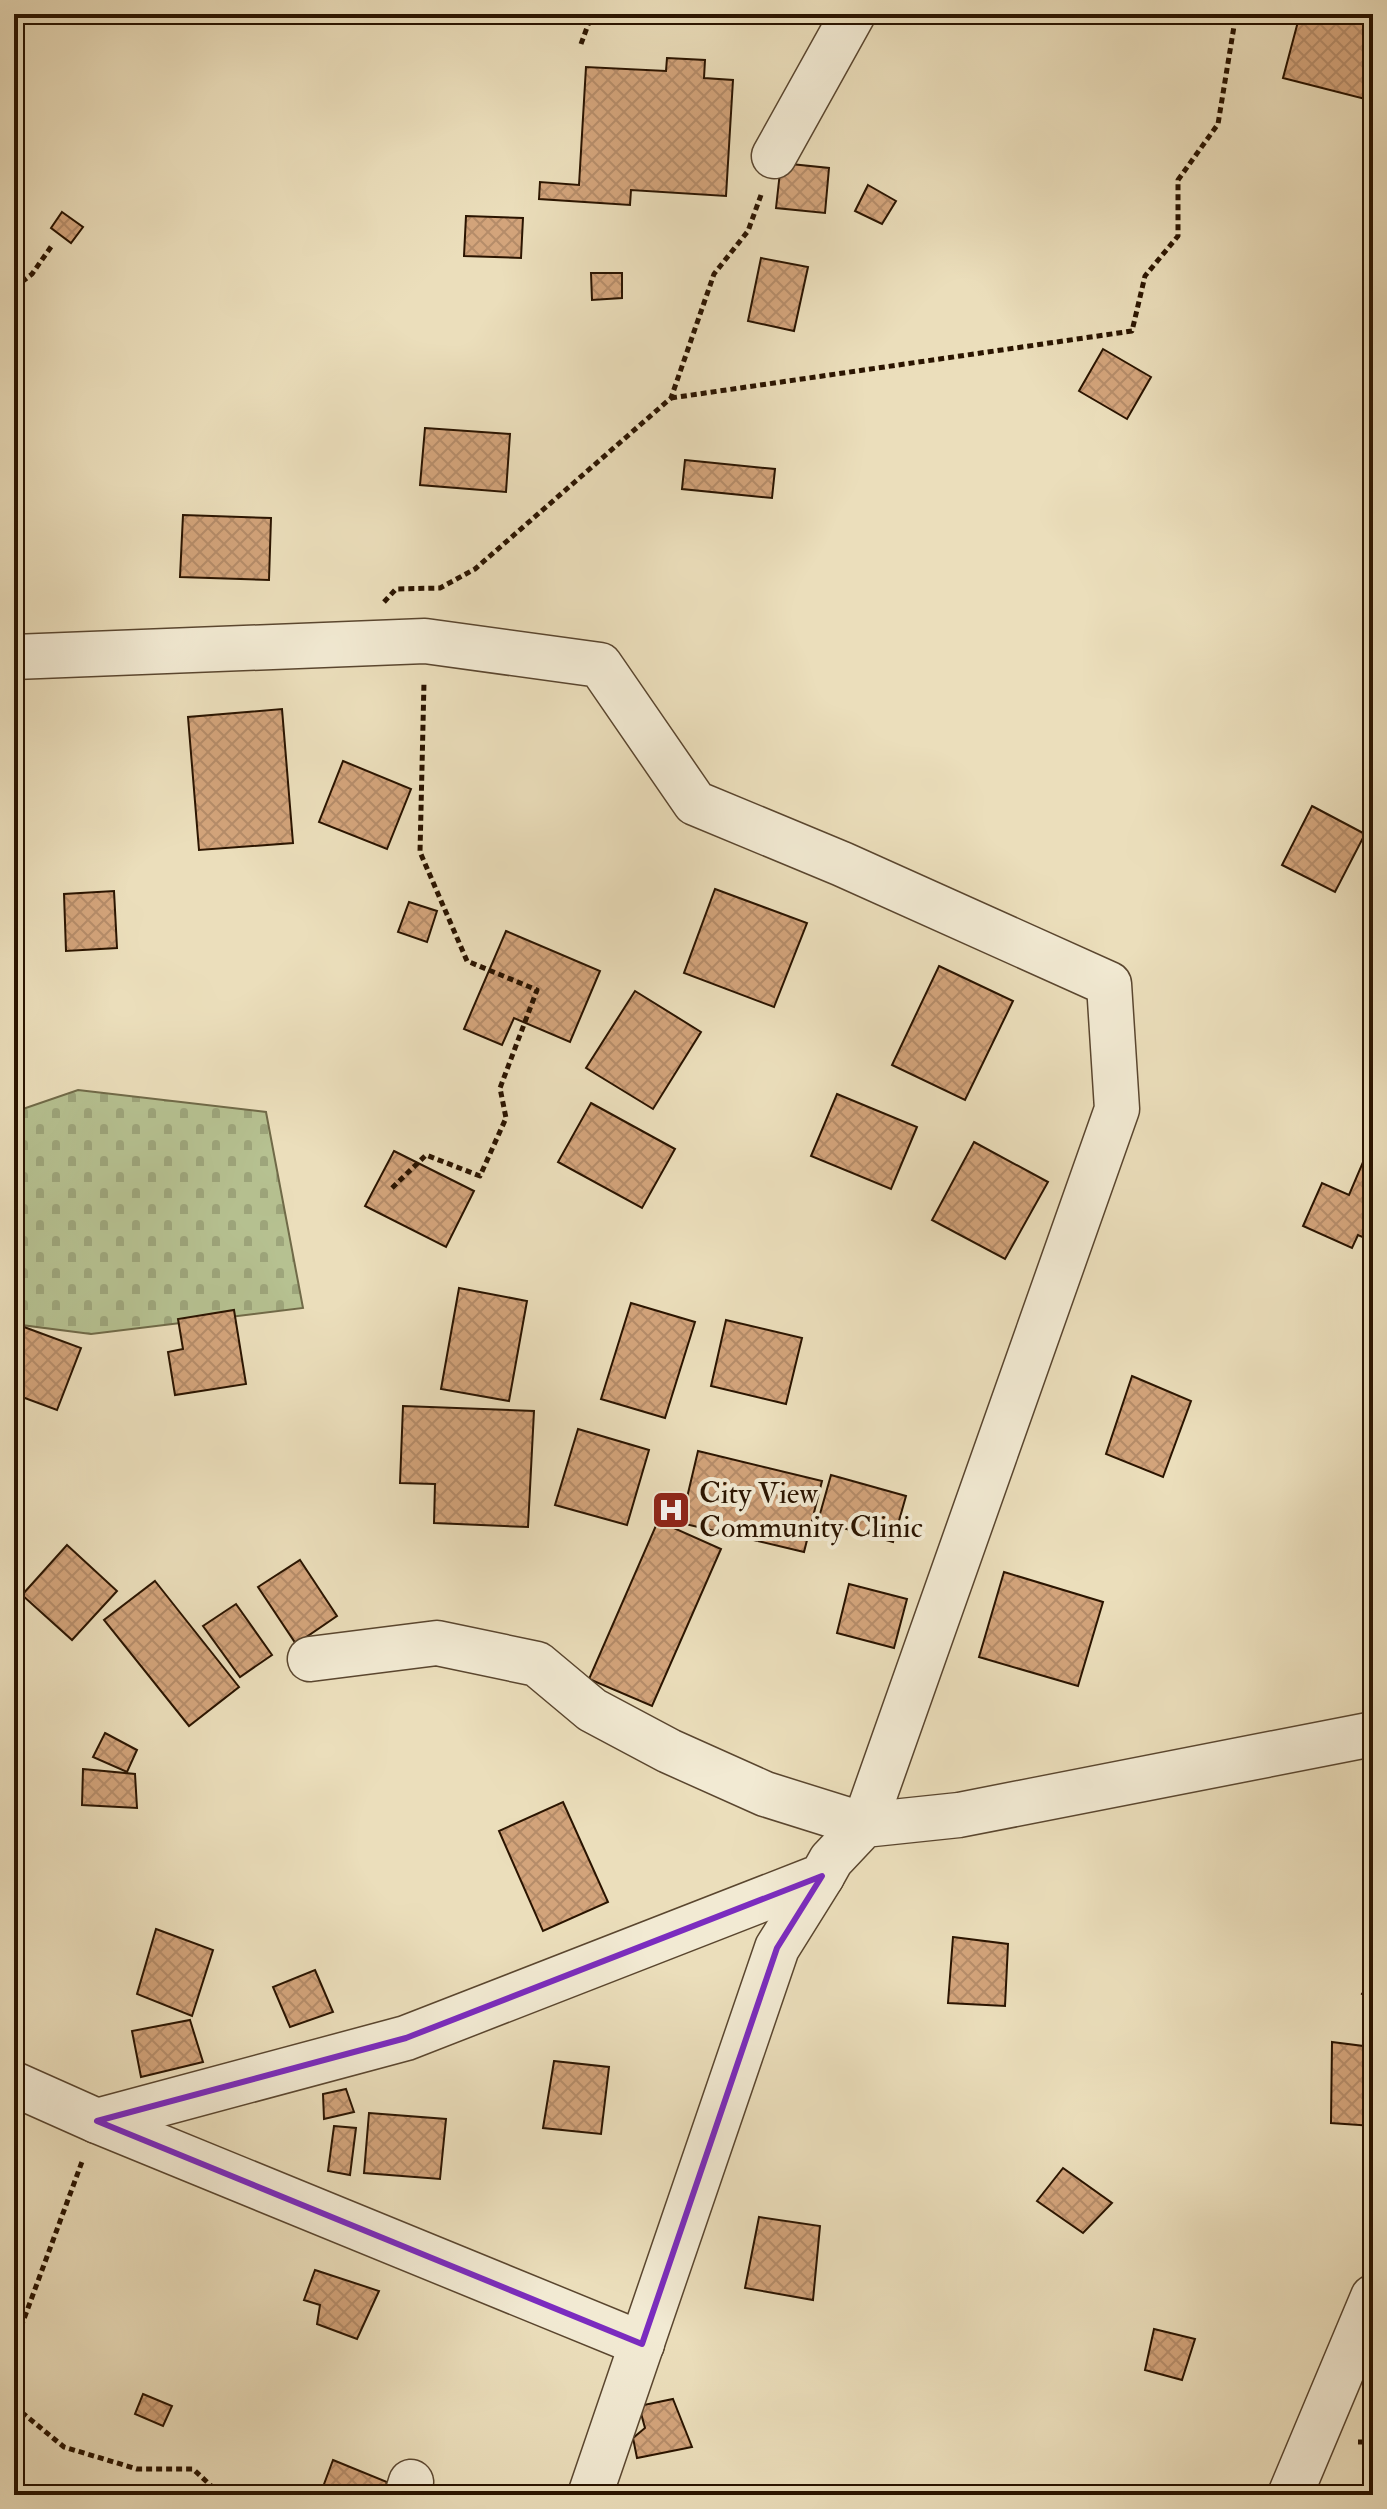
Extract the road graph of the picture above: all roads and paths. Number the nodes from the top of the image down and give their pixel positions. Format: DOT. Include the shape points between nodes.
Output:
graph roads {
  1 [pos="592,14"];
  2 [pos="853,14"];
  3 [pos="1236,14"];
  4 [pos="581,44"];
  5 [pos="774,156"];
  6 [pos="53,244"];
  7 [pos="14,288"];
  8 [pos="671,398"];
  9 [pos="425,641"];
  10 [pos="343,645"];
  11 [pos="14,657"];
  12 [pos="392,1188"];
  13 [pos="310,1659"];
  14 [pos="1373,1734"];
  15 [pos="864,1825"];
  16 [pos="822,1876"];
  17 [pos="14,2084"];
  18 [pos="97,2121"];
  19 [pos="1373,2297"];
  20 [pos="642,2344"];
  21 [pos="14,2346"];
  22 [pos="14,2406"];
  23 [pos="221,2495"];
  24 [pos="590,2495"];
  25 [pos="1290,2495"];
  1 -- 4 [label="path"];
  2 -- 5 [label="street"];
  3 -- 8 [label="path" via="1218,124 1178,180 1178,236 1145,276 1132,331"];
  5 -- 8 [label="path" via="748,231 714,274"];
  6 -- 7 [label="path" via="32,274"];
  8 -- 10 [label="path" via="475,569 440,588 396,589"];
  9 -- 10 [label="street"];
  9 -- 12 [label="path" via="420,852 467,961 537,990 500,1088 506,1118 480,1176 426,1155"];
  9 -- 15 [label="street" via="600,665 695,803 1109,984 1117,1109"];
  10 -- 11 [label="street"];
  13 -- 15 [label="street" via="437,1643 537,1664 592,1710 669,1751 765,1794"];
  14 -- 15 [label="street" via="959,1815"];
  15 -- 16 [label="street"];
  16 -- 18 [label="street" via="406,2038"];
  16 -- 20 [label="street" via="777,1948"];
  17 -- 18 [label="street"];
  18 -- 20 [label="street"];
  18 -- 21 [label="path"];
  19 -- 25 [label="street"];
  20 -- 24 [label="street"];
  22 -- 23 [label="path" via="64,2447 137,2469 193,2469"];
}
